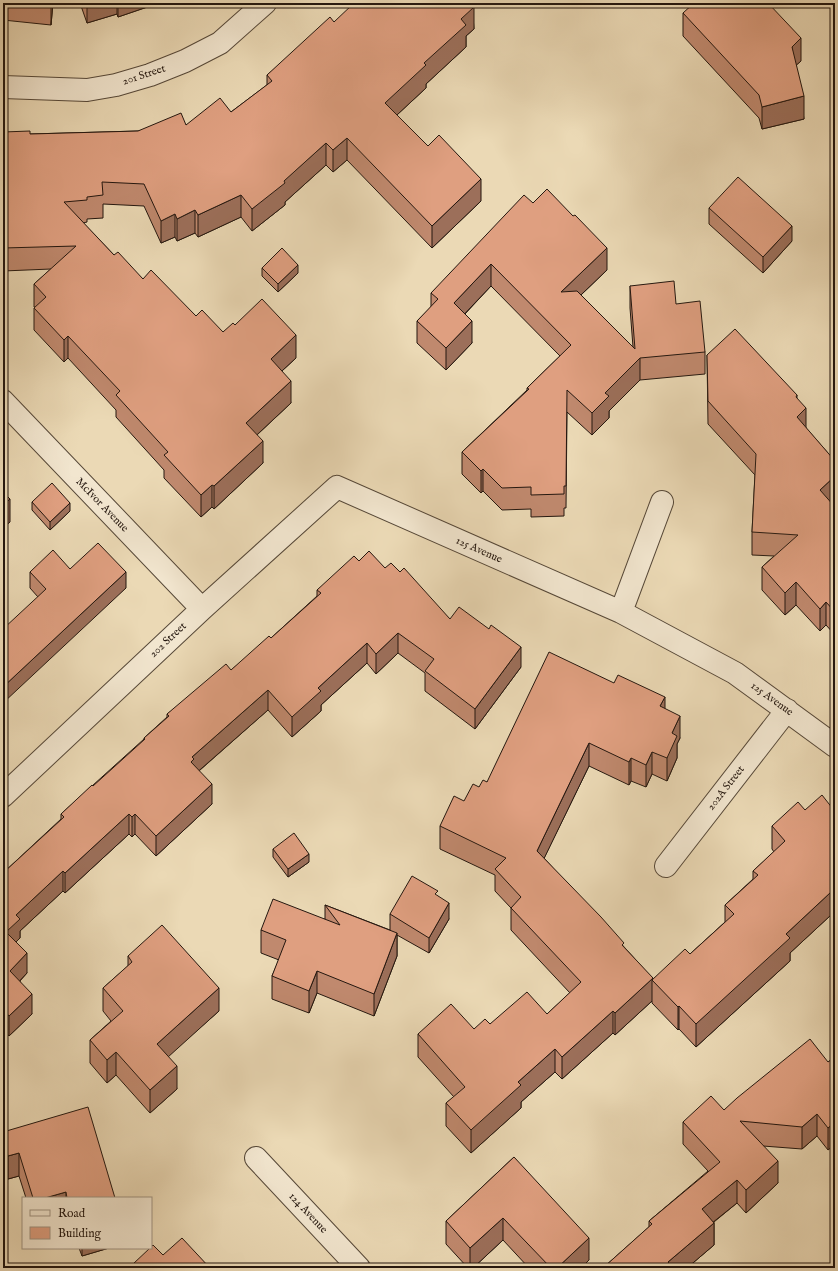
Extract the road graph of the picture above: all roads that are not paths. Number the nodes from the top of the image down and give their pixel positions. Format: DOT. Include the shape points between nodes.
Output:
graph roads {
  1 [pos="265,3"];
  2 [pos="3,88"];
  3 [pos="3,401"];
  4 [pos="337,487"];
  5 [pos="662,502"];
  6 [pos="202,609"];
  7 [pos="621,612"];
  8 [pos="786,710"];
  9 [pos="835,746"];
  10 [pos="3,796"];
  11 [pos="666,866"];
  12 [pos="256,1158"];
  13 [pos="359,1268"];
  1 -- 2 [label="street, 201 Street" via="220,43 186,61 150,75 87,90"];
  3 -- 6 [label="street, McIvor Avenue"];
  4 -- 6 [label="street, 202 Street"];
  4 -- 7 [label="street, 125 Avenue"];
  5 -- 7 [label="street"];
  6 -- 10 [label="street, 202 Street"];
  7 -- 8 [label="street, 125 Avenue" via="735,673"];
  8 -- 9 [label="street, 125 Avenue"];
  8 -- 11 [label="street, 202A Street"];
  12 -- 13 [label="street, 124 Avenue"];
}
